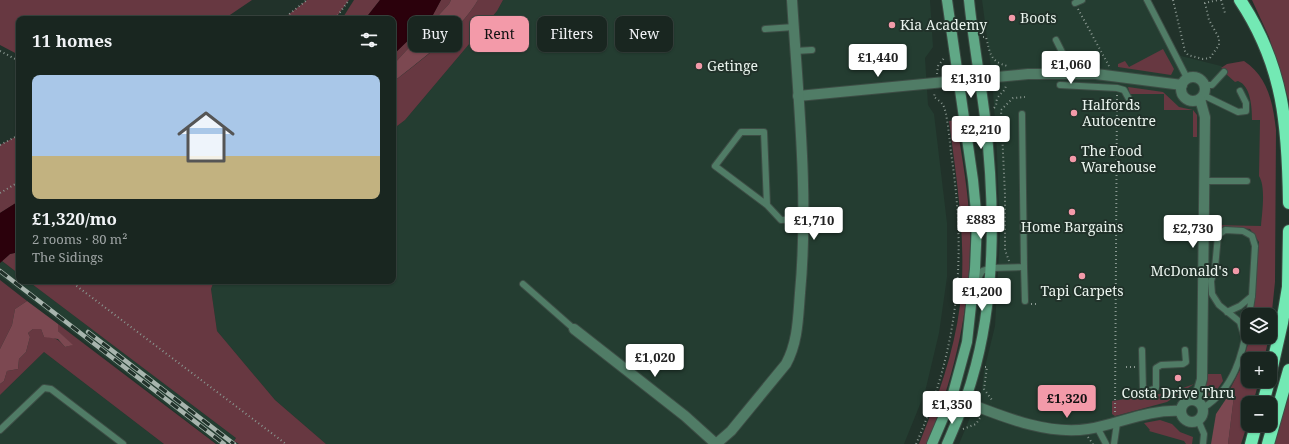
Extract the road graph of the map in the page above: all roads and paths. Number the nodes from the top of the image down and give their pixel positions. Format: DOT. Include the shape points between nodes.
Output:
graph roads {
  1 [pos="307,0"];
  2 [pos="349,0"];
  3 [pos="792,0"];
  4 [pos="947,0"];
  5 [pos="968,0"];
  6 [pos="1082,0"];
  7 [pos="1147,0"];
  8 [pos="1173,0"];
  9 [pos="1218,0"];
  10 [pos="1221,0"];
  11 [pos="1240,0"];
  12 [pos="1075,3"];
  13 [pos="1225,14"];
  14 [pos="287,16"];
  15 [pos="337,16"];
  16 [pos="794,27"];
  17 [pos="765,29"];
  18 [pos="1056,40"];
  19 [pos="812,50"];
  20 [pos="0,51"];
  21 [pos="795,51"];
  22 [pos="944,52"];
  23 [pos="16,59"];
  24 [pos="1224,72"];
  25 [pos="1070,74"];
  26 [pos="1111,76"];
  27 [pos="980,79"];
  28 [pos="960,81"];
  29 [pos="1185,82"];
  30 [pos="937,84"];
  31 [pos="1060,85"];
  32 [pos="1205,85"];
  33 [pos="1117,88"];
  34 [pos="1240,91"];
  35 [pos="798,96"];
  36 [pos="1025,97"];
  37 [pos="1201,97"];
  38 [pos="1129,98"];
  39 [pos="1022,114"];
  40 [pos="16,137"];
  41 [pos="0,145"];
  42 [pos="1204,181"];
  43 [pos="1247,181"];
  44 [pos="16,184"];
  45 [pos="0,193"];
  46 [pos="1289,204"];
  47 [pos="767,205"];
  48 [pos="804,219"];
  49 [pos="1289,231"];
  50 [pos="1024,267"];
  51 [pos="991,268"];
  52 [pos="1009,268"];
  53 [pos="74,284"];
  54 [pos="523,284"];
  55 [pos="974,285"];
  56 [pos="1288,286"];
  57 [pos="1025,291"];
  58 [pos="1252,296"];
  59 [pos="1025,301"];
  60 [pos="1037,304"];
  61 [pos="1250,308"];
  62 [pos="1227,312"];
  63 [pos="1241,326"];
  64 [pos="574,329"];
  65 [pos="1244,344"];
  66 [pos="1142,350"];
  67 [pos="1185,350"];
  68 [pos="1275,352"];
  69 [pos="1289,370"];
  70 [pos="952,397"];
  71 [pos="1196,400"];
  72 [pos="965,402"];
  73 [pos="1203,408"];
  74 [pos="1181,411"];
  75 [pos="1116,420"];
  76 [pos="1198,420"];
  77 [pos="1097,428"];
  78 [pos="0,430"];
  79 [pos="1254,432"];
  80 [pos="123,444"];
  81 [pos="286,444"];
  82 [pos="716,444"];
  83 [pos="916,444"];
  84 [pos="932,444"];
  85 [pos="947,444"];
  86 [pos="1106,444"];
  87 [pos="1114,444"];
  88 [pos="1203,444"];
  89 [pos="1251,444"];
  90 [pos="1268,444"];
  1 -- 14 [label="path"];
  2 -- 15 [label="path"];
  3 -- 16 [label="street"];
  4 -- 28 [label="street"];
  5 -- 27 [label="street"];
  6 -- 12 [label="lane"];
  7 -- 29 [label="lane"];
  8 -- 9 [label="path" via="1185,51 1188,55 1203,59 1210,58 1219,45 1205,3"];
  10 -- 13 [label="path"];
  11 -- 46 [label="highway" via="1267,49 1278,84 1285,118"];
  12 -- 26 [label="path" via="1109,66"];
  16 -- 17 [label="lane"];
  16 -- 21 [label="street"];
  18 -- 25 [label="lane" via="1070,66"];
  19 -- 21 [label="lane"];
  20 -- 23 [label="path"];
  21 -- 35 [label="street"];
  22 -- 30 [label="path" via="945,58 938,66"];
  24 -- 32 [label="lane" via="1212,85"];
  25 -- 26 [label="street"];
  25 -- 27 [label="street" via="1028,74"];
  26 -- 29 [label="street"];
  27 -- 28 [label="street"];
  27 -- 51 [label="street" via="991,192"];
  28 -- 30 [label="street"];
  28 -- 55 [label="street" via="976,222"];
  29 -- 32 [label="street" via="1198,77"];
  29 -- 37 [label="street" via="1182,92 1186,98 1193,100"];
  30 -- 35 [label="street"];
  30 -- 83 [label="path" via="934,97 944,106 953,165 959,256 952,335 931,408"];
  31 -- 33 [label="lane"];
  32 -- 37 [label="street"];
  33 -- 38 [label="lane" via="1124,90"];
  33 -- 75 [label="path"];
  34 -- 37 [label="lane" via="1246,103 1246,111 1238,112"];
  35 -- 48 [label="street"];
  36 -- 52 [label="path" via="1013,98 1001,110 1005,250"];
  37 -- 42 [label="street" via="1205,114"];
  39 -- 50 [label="lane"];
  40 -- 41 [label="path"];
  42 -- 43 [label="lane"];
  42 -- 71 [label="street" via="1202,379"];
  44 -- 45 [label="path"];
  47 -- 47 [label="lane" via="764,132 741,132 715,166"];
  47 -- 48 [label="lane" via="780,220"];
  48 -- 82 [label="street" via="803,260 792,353 786,364 731,431"];
  49 -- 56 [label="highway"];
  50 -- 52 [label="lane"];
  50 -- 57 [label="lane"];
  51 -- 52 [label="lane"];
  51 -- 55 [label="lane" via="982,271"];
  51 -- 72 [label="street" via="984,328"];
  53 -- 81 [label="path"];
  54 -- 64 [label="lane"];
  55 -- 70 [label="street" via="968,342"];
  56 -- 68 [label="highway"];
  57 -- 59 [label="lane"];
  57 -- 60 [label="path" via="1028,304"];
  58 -- 61 [label="lane"];
  58 -- 62 [label="lane"];
  58 -- 62 [label="lane" via="1255,246 1253,239 1247,233 1225,230 1217,239 1215,268 1210,289 1214,298"];
  62 -- 63 [label="lane"];
  64 -- 82 [label="street" via="685,416"];
  65 -- 73 [label="lane" via="1242,355 1229,382 1221,394"];
  66 -- 67 [label="lane" via="1143,391 1146,392 1156,388 1156,368 1161,364 1183,364 1186,362"];
  69 -- 90 [label="highway"];
  70 -- 72 [label="street"];
  70 -- 84 [label="street"];
  71 -- 73 [label="street"];
  71 -- 74 [label="street" via="1185,401"];
  72 -- 77 [label="street" via="1039,426 1066,430"];
  72 -- 85 [label="street"];
  73 -- 76 [label="street"];
  74 -- 75 [label="street" via="1165,410"];
  74 -- 76 [label="street" via="1185,420"];
  75 -- 77 [label="street"];
  75 -- 87 [label="lane"];
  76 -- 88 [label="lane" via="1204,434"];
  77 -- 86 [label="lane"];
  78 -- 80 [label="lane" via="44,388 51,389"];
  79 -- 89 [label="highway"];
}
